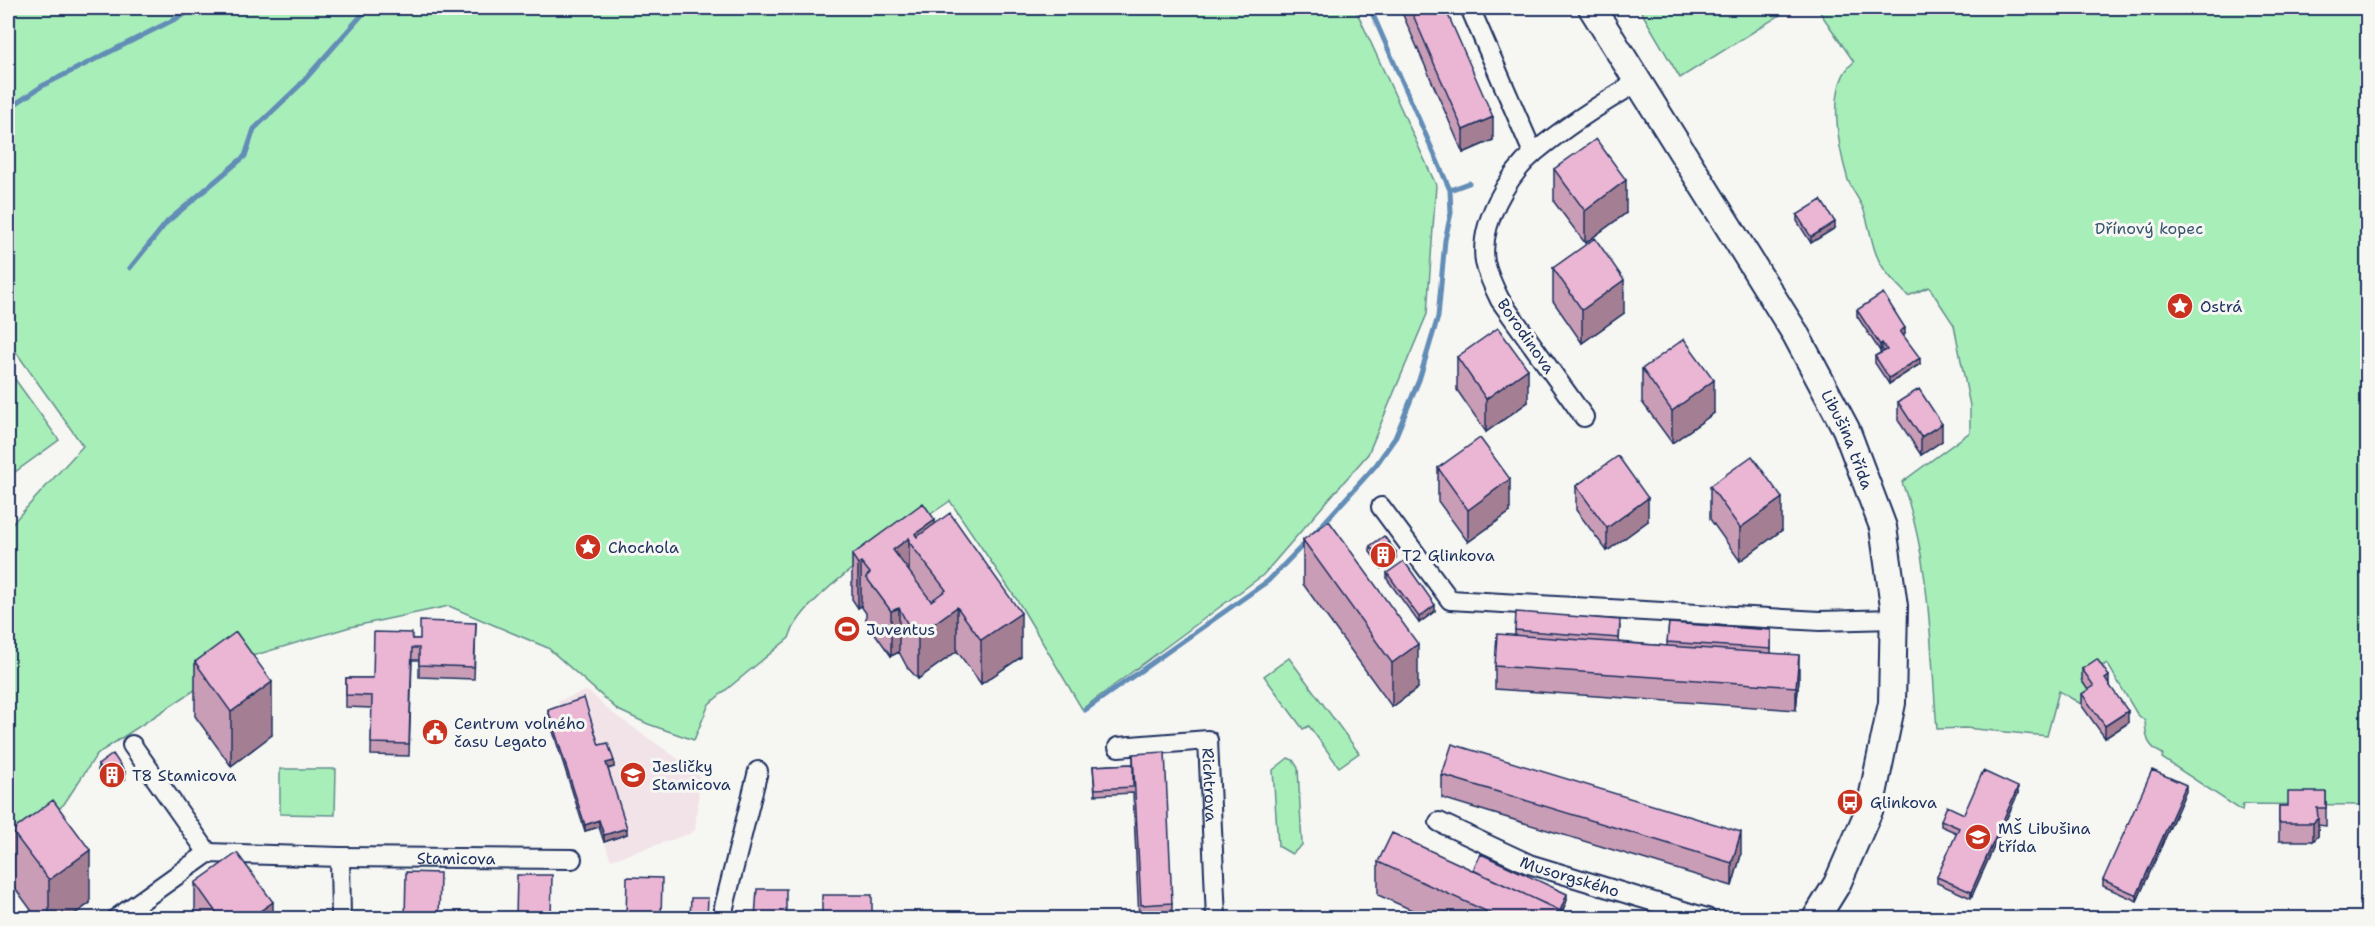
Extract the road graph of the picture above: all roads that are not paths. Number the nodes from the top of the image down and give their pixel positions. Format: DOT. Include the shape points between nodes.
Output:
graph roads {
  1 [pos="1470,8"];
  2 [pos="1592,8"];
  3 [pos="1638,82"];
  4 [pos="1533,153"];
  5 [pos="1584,417"];
  6 [pos="1381,507"];
  7 [pos="1894,619"];
  8 [pos="132,745"];
  9 [pos="1118,747"];
  10 [pos="758,771"];
  11 [pos="1439,822"];
  12 [pos="208,853"];
  13 [pos="340,857"];
  14 [pos="572,859"];
  15 [pos="117,918"];
  16 [pos="341,918"];
  17 [pos="724,918"];
  18 [pos="1216,918"];
  19 [pos="1707,918"];
  20 [pos="1816,918"];
  1 -- 4 [label="street"];
  2 -- 3 [label="street, Libušina třída"];
  3 -- 4 [label="street, Borodinova"];
  3 -- 7 [label="street, Libušina třída" via="1795,333 1846,429 1883,526"];
  4 -- 5 [label="street, Borodinova" via="1497,203 1486,231 1485,259 1500,300"];
  6 -- 7 [label="street" via="1450,600 1820,621"];
  7 -- 20 [label="street, Libušina třída" via="1892,704 1870,808 1837,884"];
  8 -- 12 [label="street"];
  9 -- 18 [label="street, Richtrova" via="1208,740"];
  10 -- 17 [label="street"];
  11 -- 19 [label="street, Musorgského" via="1529,864"];
  12 -- 13 [label="street, Stamicova"];
  12 -- 15 [label="street"];
  13 -- 14 [label="street, Stamicova"];
  13 -- 16 [label="street"];
}
